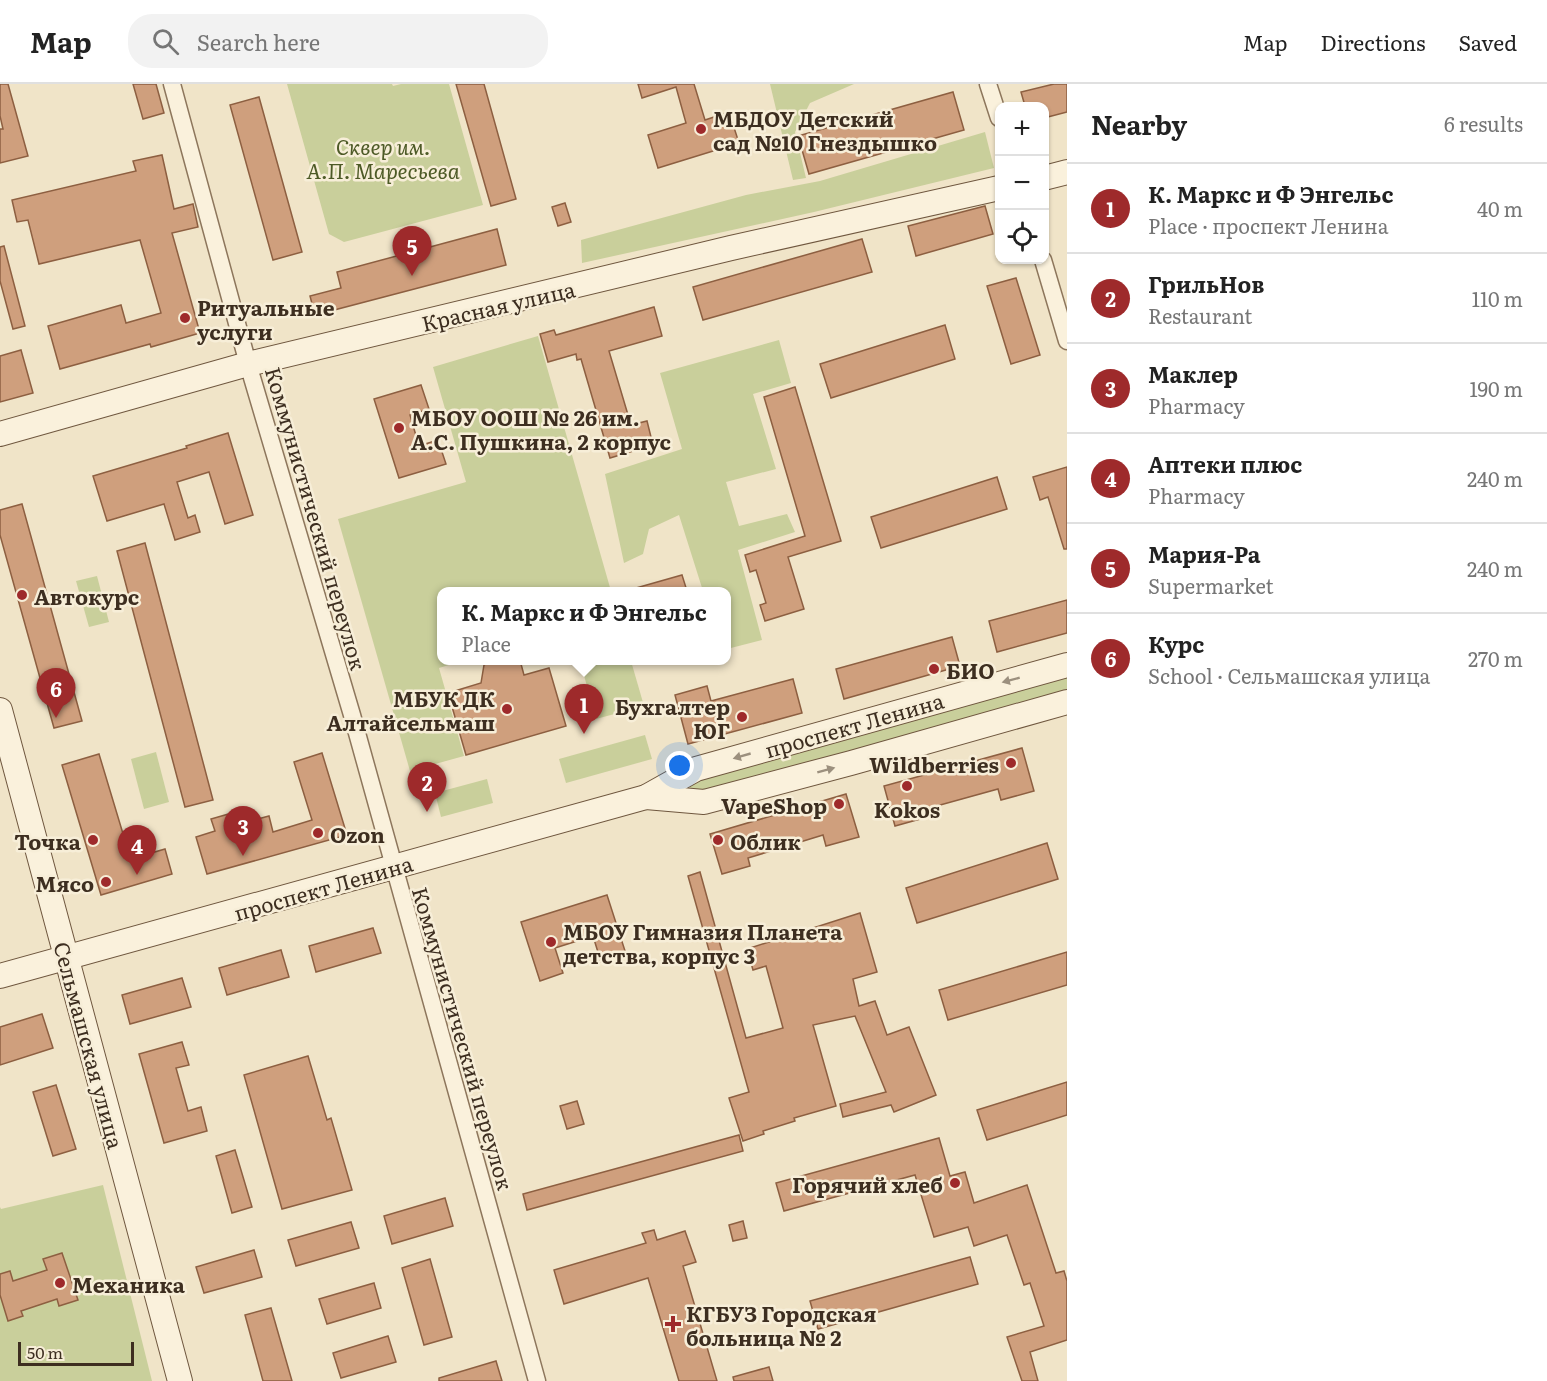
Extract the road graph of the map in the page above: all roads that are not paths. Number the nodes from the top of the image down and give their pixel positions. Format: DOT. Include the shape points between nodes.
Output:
graph roads {
  1 [pos="172,84"];
  2 [pos="988,84"];
  3 [pos="995,106"];
  4 [pos="1067,172"];
  5 [pos="1049,177"];
  6 [pos="995,189"];
  7 [pos="1044,264"];
  8 [pos="1067,341"];
  9 [pos="248,364"];
  10 [pos="0,434"];
  11 [pos="1067,665"];
  12 [pos="1067,702"];
  13 [pos="0,710"];
  14 [pos="689,772"];
  15 [pos="646,797"];
  16 [pos="696,801"];
  17 [pos="393,867"];
  18 [pos="67,958"];
  19 [pos="0,976"];
  20 [pos="180,1381"];
  21 [pos="537,1381"];
  1 -- 9 [label="street, Коммунистический переулок"];
  2 -- 3 [label="street"];
  4 -- 5 [label="main road"];
  6 -- 9 [label="main road, Красная улица"];
  7 -- 8 [label="street"];
  9 -- 10 [label="main road, Красная улица"];
  9 -- 17 [label="street, Коммунистический переулок"];
  11 -- 14 [label="main road, проспект Ленина, one-way"];
  16 -- 12 [label="main road, проспект Ленина, one-way" via="851,763"];
  13 -- 18 [label="main road, Сельмашская улица"];
  14 -- 15 [label="main road, проспект Ленина"];
  14 -- 16 [label="main road" via="689,792"];
  15 -- 16 [label="main road, проспект Ленина"];
  15 -- 17 [label="main road, проспект Ленина"];
  17 -- 18 [label="main road, проспект Ленина"];
  17 -- 21 [label="street, Коммунистический переулок"];
  18 -- 19 [label="main road, проспект Ленина"];
  18 -- 20 [label="main road, Сельмашская улица"];
}
